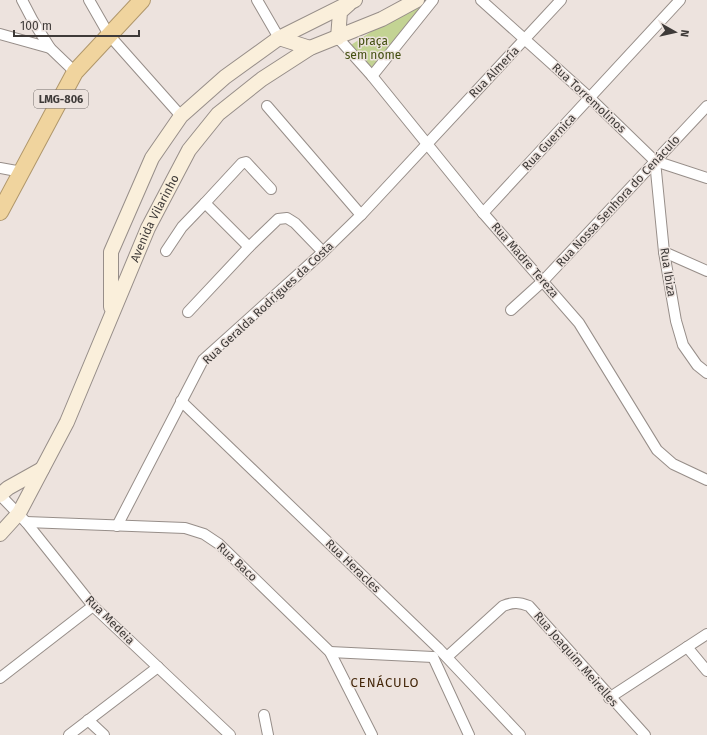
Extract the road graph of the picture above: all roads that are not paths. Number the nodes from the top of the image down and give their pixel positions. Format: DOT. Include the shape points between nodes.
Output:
graph roads {
  1 [pos="22,0"];
  2 [pos="89,0"];
  3 [pos="142,0"];
  4 [pos="256,0"];
  5 [pos="356,0"];
  6 [pos="417,0"];
  7 [pos="433,0"];
  8 [pos="481,0"];
  9 [pos="561,0"];
  10 [pos="680,0"];
  11 [pos="0,34"];
  12 [pos="109,35"];
  13 [pos="279,38"];
  14 [pos="338,38"];
  15 [pos="525,41"];
  16 [pos="50,48"];
  17 [pos="310,48"];
  18 [pos="75,72"];
  19 [pos="372,76"];
  20 [pos="590,98"];
  21 [pos="267,106"];
  22 [pos="707,106"];
  23 [pos="181,116"];
  24 [pos="426,143"];
  25 [pos="656,161"];
  26 [pos="0,168"];
  27 [pos="22,172"];
  28 [pos="707,178"];
  29 [pos="271,189"];
  30 [pos="205,203"];
  31 [pos="0,212"];
  32 [pos="483,213"];
  33 [pos="361,215"];
  34 [pos="249,247"];
  35 [pos="166,252"];
  36 [pos="323,252"];
  37 [pos="664,252"];
  38 [pos="707,271"];
  39 [pos="543,281"];
  40 [pos="511,310"];
  41 [pos="188,312"];
  42 [pos="110,317"];
  43 [pos="707,373"];
  44 [pos="181,401"];
  45 [pos="42,469"];
  46 [pos="707,480"];
  47 [pos="3,493"];
  48 [pos="22,517"];
  49 [pos="117,526"];
  50 [pos="0,534"];
  51 [pos="93,606"];
  52 [pos="707,634"];
  53 [pos="687,647"];
  54 [pos="330,652"];
  55 [pos="436,653"];
  56 [pos="447,657"];
  57 [pos="158,667"];
  58 [pos="707,671"];
  59 [pos="0,678"];
  60 [pos="609,698"];
  61 [pos="264,715"];
  62 [pos="88,720"];
  63 [pos="69,735"];
  64 [pos="104,735"];
  65 [pos="230,735"];
  66 [pos="268,735"];
  67 [pos="372,735"];
  68 [pos="469,735"];
  69 [pos="520,735"];
  70 [pos="645,735"];
  1 -- 16 [label="street"];
  2 -- 12 [label="street"];
  3 -- 12 [label="highway, LMG-806"];
  4 -- 13 [label="street"];
  5 -- 13 [label="main road, Avenida Vilarinho"];
  5 -- 14 [label="main road" via="340,11"];
  6 -- 14 [label="main road, Avenida Vilarinho"];
  7 -- 19 [label="street"];
  8 -- 15 [label="street, Rua Torremolinos"];
  9 -- 15 [label="street, Rua Almería"];
  10 -- 20 [label="street, Rua Guernica"];
  11 -- 16 [label="street"];
  12 -- 18 [label="highway, LMG-806"];
  12 -- 23 [label="street"];
  13 -- 17 [label="main road"];
  13 -- 23 [label="main road, Avenida Vilarinho" via="225,77"];
  14 -- 17 [label="main road, Avenida Vilarinho"];
  14 -- 19 [label="street, Rua Madre Tereza"];
  15 -- 20 [label="street, Rua Torremolinos"];
  15 -- 24 [label="street, Rua Almería"];
  16 -- 18 [label="street"];
  17 -- 42 [label="main road, Avenida Vilarinho" via="262,79 218,114 189,150 148,228"];
  18 -- 27 [label="highway, LMG-806"];
  19 -- 24 [label="street, Rua Madre Tereza"];
  20 -- 25 [label="street, Rua Torremolinos"];
  20 -- 32 [label="street, Rua Guernica"];
  21 -- 33 [label="street"];
  22 -- 25 [label="street, Rua Nossa Senhora do Cenáculo"];
  23 -- 42 [label="main road, Avenida Vilarinho" via="152,158 111,252"];
  24 -- 32 [label="street, Rua Madre Tereza"];
  24 -- 33 [label="street, Rua Geralda Rodrigues da Costa"];
  25 -- 28 [label="street, Rua Torremolinos"];
  25 -- 37 [label="street, Rua Ibiza"];
  25 -- 39 [label="street, Rua Nossa Senhora do Cenáculo"];
  26 -- 27 [label="street"];
  27 -- 31 [label="highway, LMG-806"];
  29 -- 30 [label="street" via="246,162 242,163"];
  30 -- 34 [label="street"];
  30 -- 35 [label="street" via="182,227"];
  32 -- 39 [label="street, Rua Madre Tereza"];
  33 -- 36 [label="street, Rua Geralda Rodrigues da Costa"];
  34 -- 36 [label="street" via="278,219 287,218"];
  34 -- 41 [label="street"];
  36 -- 44 [label="street, Rua Geralda Rodrigues da Costa" via="203,360"];
  37 -- 38 [label="street"];
  37 -- 43 [label="street, Rua Ibiza" via="676,321 683,345"];
  39 -- 40 [label="street, Rua Nossa Senhora do Cenáculo"];
  39 -- 46 [label="street, Rua Madre Tereza" via="579,323 657,450 672,464"];
  42 -- 45 [label="main road, Avenida Vilarinho" via="67,422"];
  44 -- 49 [label="street, Rua Geralda Rodrigues da Costa"];
  44 -- 55 [label="street, Rua Heracles"];
  45 -- 47 [label="main road"];
  45 -- 48 [label="main road, Avenida Vilarinho"];
  47 -- 48 [label="street, Rua Medeia"];
  48 -- 49 [label="street, Rua Baco"];
  48 -- 50 [label="main road, Avenida Vilarinho"];
  48 -- 51 [label="street, Rua Medeia"];
  49 -- 54 [label="street, Rua Baco" via="185,528 204,534 219,544"];
  51 -- 57 [label="street, Rua Medeia"];
  51 -- 59 [label="street"];
  52 -- 53 [label="street"];
  53 -- 58 [label="street"];
  53 -- 60 [label="street"];
  54 -- 55 [label="street"];
  54 -- 67 [label="street, Rua Baco"];
  55 -- 56 [label="street, Rua Heracles"];
  55 -- 68 [label="street"];
  56 -- 60 [label="street, Rua Joaquim Meirelles" via="503,606 511,602 520,603 529,606"];
  56 -- 69 [label="street, Rua Heracles"];
  57 -- 62 [label="street"];
  57 -- 65 [label="street, Rua Medeia"];
  60 -- 70 [label="street, Rua Joaquim Meirelles"];
  61 -- 66 [label="street"];
  62 -- 63 [label="street"];
  62 -- 64 [label="street"];
}
